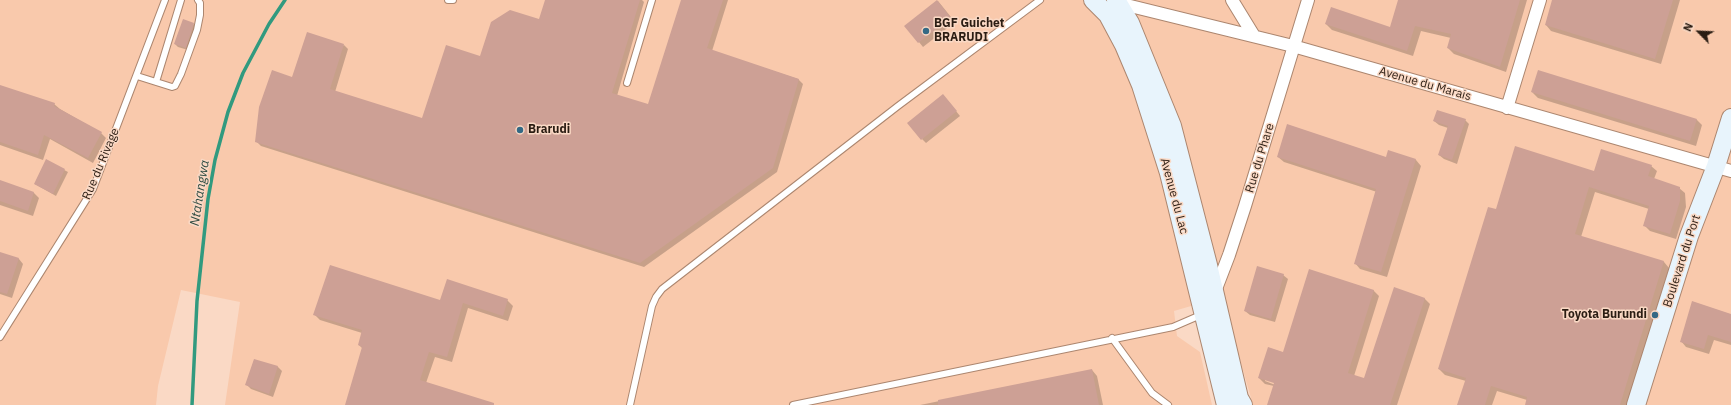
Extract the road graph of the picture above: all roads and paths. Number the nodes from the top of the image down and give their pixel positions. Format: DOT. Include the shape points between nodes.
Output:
graph roads {
  1 [pos="165,0"];
  2 [pos="181,0"];
  3 [pos="198,0"];
  4 [pos="448,0"];
  5 [pos="453,0"];
  6 [pos="652,0"];
  7 [pos="1040,0"];
  8 [pos="1093,0"];
  9 [pos="1232,0"];
  10 [pos="1308,0"];
  11 [pos="1540,0"];
  12 [pos="1117,2"];
  13 [pos="1254,36"];
  14 [pos="1293,46"];
  15 [pos="137,76"];
  16 [pos="156,82"];
  17 [pos="627,83"];
  18 [pos="1507,108"];
  19 [pos="1731,118"];
  20 [pos="1724,169"];
  21 [pos="1214,294"];
  22 [pos="1205,313"];
  23 [pos="0,337"];
  24 [pos="1112,338"];
  25 [pos="630,405"];
  26 [pos="793,405"];
  27 [pos="1168,405"];
  28 [pos="1226,405"];
  29 [pos="1243,405"];
  30 [pos="1636,405"];
  1 -- 15 [label="lane, Rue du Rivage"];
  2 -- 16 [label="lane"];
  3 -- 16 [label="lane" via="200,15 197,30 175,86"];
  4 -- 5 [label="lane"];
  6 -- 17 [label="lane"];
  7 -- 25 [label="lane" via="662,289 652,306"];
  8 -- 22 [label="main road, Avenue du Lac" via="1108,15 1141,85 1169,173"];
  9 -- 13 [label="street"];
  10 -- 14 [label="street, Rue du Phare"];
  11 -- 18 [label="street"];
  12 -- 13 [label="street, Avenue du Marais"];
  12 -- 21 [label="main road, Avenue du Lac" via="1133,29 1172,126"];
  13 -- 14 [label="street, Avenue du Marais"];
  14 -- 18 [label="street, Avenue du Marais"];
  14 -- 21 [label="street, Rue du Phare" via="1245,206"];
  15 -- 16 [label="lane"];
  15 -- 23 [label="lane, Rue du Rivage" via="93,189"];
  18 -- 20 [label="street, Avenue du Marais"];
  19 -- 20 [label="main road, Boulevard du Port"];
  20 -- 30 [label="main road, Boulevard du Port" via="1689,236"];
  21 -- 22 [label="street, Rue du Phare"];
  21 -- 29 [label="main road, Avenue du Lac" via="1239,398"];
  22 -- 24 [label="lane" via="1173,327"];
  22 -- 28 [label="main road, Avenue du Lac"];
  24 -- 26 [label="lane"];
  24 -- 27 [label="lane" via="1152,393"];
}
